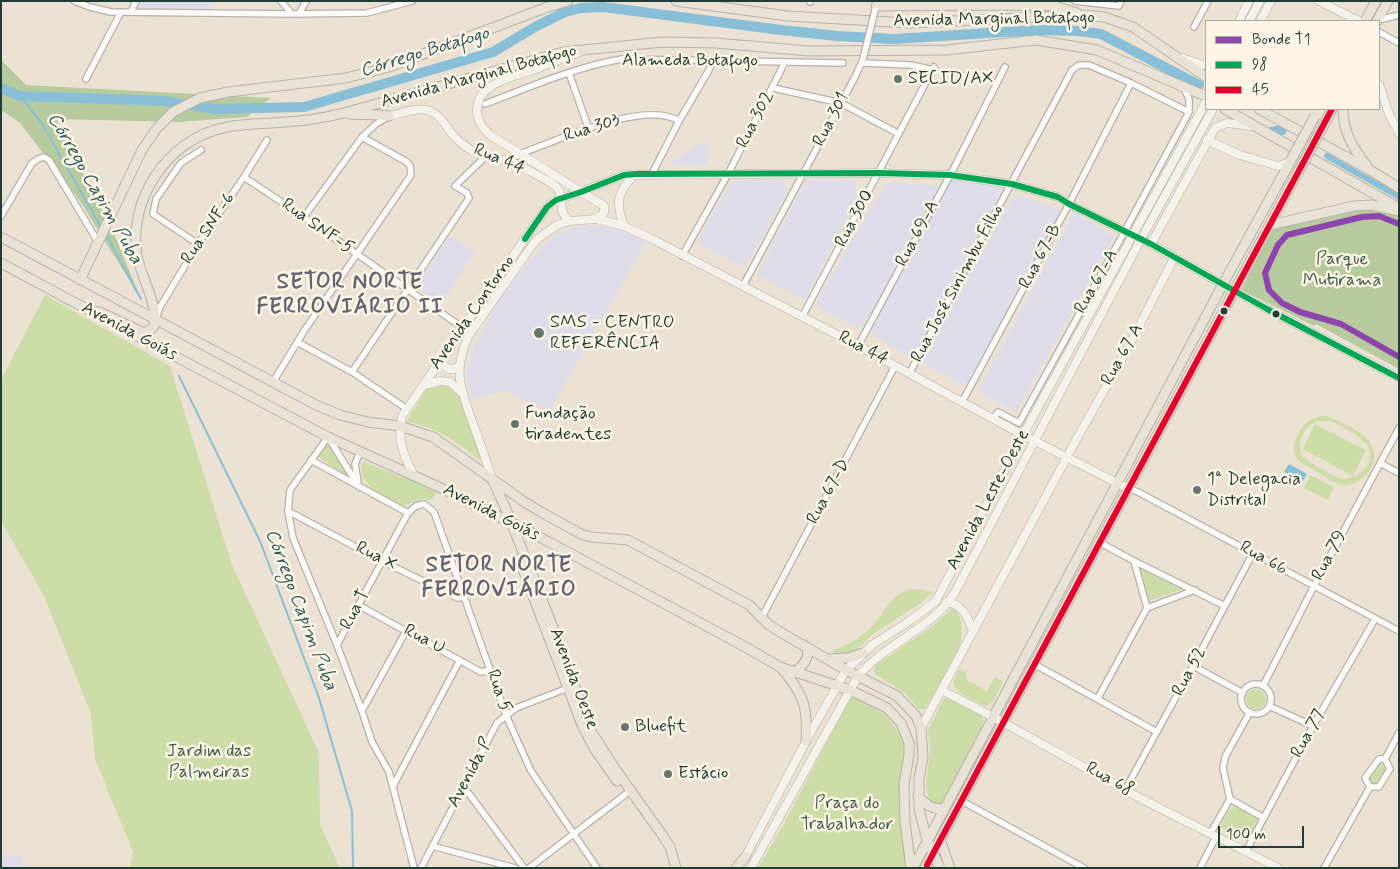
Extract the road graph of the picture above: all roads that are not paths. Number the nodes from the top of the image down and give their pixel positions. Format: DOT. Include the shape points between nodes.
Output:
graph roads {
  1 [pos="74,1"];
  2 [pos="136,1"];
  3 [pos="281,1"];
  4 [pos="306,1"];
  5 [pos="412,1"];
  6 [pos="568,1"];
  7 [pos="676,1"];
  8 [pos="1075,1"];
  9 [pos="1208,1"];
  10 [pos="1249,1"];
  11 [pos="1260,1"];
  12 [pos="1270,1"];
  13 [pos="1318,1"];
  14 [pos="1376,1"];
  15 [pos="1388,1"];
  16 [pos="1120,4"];
  17 [pos="876,6"];
  18 [pos="121,12"];
  19 [pos="131,12"];
  20 [pos="292,14"];
  21 [pos="299,14"];
  22 [pos="1085,15"];
  23 [pos="1399,15"];
  24 [pos="1240,20"];
  25 [pos="1250,20"];
  26 [pos="1260,20"];
  27 [pos="1357,20"];
  28 [pos="1366,20"];
  29 [pos="1378,20"];
  30 [pos="1380,20"];
  31 [pos="1194,27"];
  32 [pos="1380,33"];
  33 [pos="1399,43"];
  34 [pos="590,48"];
  35 [pos="1178,56"];
  36 [pos="712,60"];
  37 [pos="863,61"];
  38 [pos="785,62"];
  39 [pos="843,63"];
  40 [pos="1205,64"];
  41 [pos="1005,67"];
  42 [pos="568,73"];
  43 [pos="1205,76"];
  44 [pos="86,79"];
  45 [pos="1131,83"];
  46 [pos="1183,86"];
  47 [pos="773,88"];
  48 [pos="1380,88"];
  49 [pos="1204,98"];
  50 [pos="1380,101"];
  51 [pos="841,102"];
  52 [pos="485,104"];
  53 [pos="1212,110"];
  54 [pos="1227,110"];
  55 [pos="1261,110"];
  56 [pos="1332,110"];
  57 [pos="1343,110"];
  58 [pos="1188,112"];
  59 [pos="1317,112"];
  60 [pos="344,113"];
  61 [pos="389,116"];
  62 [pos="679,121"];
  63 [pos="1255,126"];
  64 [pos="588,127"];
  65 [pos="1399,133"];
  66 [pos="899,134"];
  67 [pos="362,137"];
  68 [pos="267,140"];
  69 [pos="1207,140"];
  70 [pos="1399,142"];
  71 [pos="201,150"];
  72 [pos="519,154"];
  73 [pos="485,157"];
  74 [pos="507,161"];
  75 [pos="1290,161"];
  76 [pos="1370,170"];
  77 [pos="879,173"];
  78 [pos="635,174"];
  79 [pos="652,174"];
  80 [pos="728,174"];
  81 [pos="804,174"];
  82 [pos="950,175"];
  83 [pos="244,177"];
  84 [pos="1012,184"];
  85 [pos="1399,188"];
  86 [pos="582,192"];
  87 [pos="562,198"];
  88 [pos="617,202"];
  89 [pos="1069,204"];
  90 [pos="604,206"];
  91 [pos="1170,207"];
  92 [pos="1399,209"];
  93 [pos="1,216"];
  94 [pos="1155,216"];
  95 [pos="304,217"];
  96 [pos="596,219"];
  97 [pos="570,221"];
  98 [pos="1270,225"];
  99 [pos="624,226"];
  100 [pos="1124,232"];
  101 [pos="1133,235"];
  102 [pos="1,237"];
  103 [pos="1141,239"];
  104 [pos="99,240"];
  105 [pos="198,244"];
  106 [pos="1151,244"];
  107 [pos="1118,253"];
  108 [pos="356,254"];
  109 [pos="682,256"];
  110 [pos="1174,258"];
  111 [pos="1,263"];
  112 [pos="80,280"];
  113 [pos="1223,284"];
  114 [pos="742,286"];
  115 [pos="408,290"];
  116 [pos="1234,290"];
  117 [pos="91,312"];
  118 [pos="802,317"];
  119 [pos="156,320"];
  120 [pos="463,328"];
  121 [pos="297,342"];
  122 [pos="858,346"];
  123 [pos="440,360"];
  124 [pos="459,366"];
  125 [pos="895,366"];
  126 [pos="352,372"];
  127 [pos="910,374"];
  128 [pos="1399,378"];
  129 [pos="274,382"];
  130 [pos="423,385"];
  131 [pos="462,393"];
  132 [pos="962,402"];
  133 [pos="407,409"];
  134 [pos="993,419"];
  135 [pos="400,426"];
  136 [pos="1399,428"];
  137 [pos="1023,435"];
  138 [pos="328,437"];
  139 [pos="1034,441"];
  140 [pos="360,452"];
  141 [pos="1068,454"];
  142 [pos="311,460"];
  143 [pos="1380,463"];
  144 [pos="1399,473"];
  145 [pos="414,476"];
  146 [pos="492,479"];
  147 [pos="1118,484"];
  148 [pos="359,487"];
  149 [pos="1127,488"];
  150 [pos="288,511"];
  151 [pos="408,513"];
  152 [pos="503,519"];
  153 [pos="512,524"];
  154 [pos="532,534"];
  155 [pos="1099,542"];
  156 [pos="520,546"];
  157 [pos="1253,553"];
  158 [pos="382,561"];
  159 [pos="1134,561"];
  160 [pos="1314,586"];
  161 [pos="1195,590"];
  162 [pos="465,597"];
  163 [pos="936,601"];
  164 [pos="949,602"];
  165 [pos="358,605"];
  166 [pos="1225,606"];
  167 [pos="1147,608"];
  168 [pos="762,617"];
  169 [pos="1375,618"];
  170 [pos="406,631"];
  171 [pos="1399,631"];
  172 [pos="972,632"];
  173 [pos="337,645"];
  174 [pos="804,645"];
  175 [pos="863,653"];
  176 [pos="828,659"];
  177 [pos="460,660"];
  178 [pos="1034,664"];
  179 [pos="1193,666"];
  180 [pos="780,667"];
  181 [pos="490,670"];
  182 [pos="846,670"];
  183 [pos="793,672"];
  184 [pos="858,676"];
  185 [pos="837,686"];
  186 [pos="1263,686"];
  187 [pos="568,688"];
  188 [pos="850,690"];
  189 [pos="941,690"];
  190 [pos="1243,693"];
  191 [pos="1098,698"];
  192 [pos="1269,706"];
  193 [pos="362,711"];
  194 [pos="1250,712"];
  195 [pos="506,715"];
  196 [pos="993,716"];
  197 [pos="1002,721"];
  198 [pos="1313,726"];
  199 [pos="921,728"];
  200 [pos="1157,732"];
  201 [pos="1399,733"];
  202 [pos="806,741"];
  203 [pos="1385,759"];
  204 [pos="393,786"];
  205 [pos="464,787"];
  206 [pos="1370,787"];
  207 [pos="1125,790"];
  208 [pos="626,794"];
  209 [pos="918,796"];
  210 [pos="1230,799"];
  211 [pos="960,800"];
  212 [pos="944,808"];
  213 [pos="1264,818"];
  214 [pos="574,834"];
  215 [pos="1213,835"];
  216 [pos="940,839"];
  217 [pos="927,840"];
  218 [pos="432,846"];
  219 [pos="1246,851"];
  220 [pos="933,854"];
  221 [pos="746,856"];
  222 [pos="414,868"];
  223 [pos="421,868"];
  224 [pos="515,868"];
  225 [pos="524,868"];
  226 [pos="529,868"];
  227 [pos="597,868"];
  228 [pos="671,868"];
  229 [pos="676,868"];
  230 [pos="736,868"];
  231 [pos="740,868"];
  232 [pos="751,868"];
  233 [pos="912,868"];
  234 [pos="925,868"];
  235 [pos="940,868"];
  236 [pos="950,868"];
  237 [pos="1084,868"];
  238 [pos="1200,868"];
  239 [pos="1278,868"];
  240 [pos="1324,868"];
  1 -- 18 [label="street"];
  2 -- 19 [label="street"];
  3 -- 20 [label="street"];
  4 -- 21 [label="street"];
  5 -- 21 [label="street" via="367,13"];
  6 -- 104 [label="main road, Avenida Marginal Botafogo" via="380,69 346,78 200,98 173,112 150,138"];
  7 -- 22 [label="main road, Avenida Marginal Botafogo" via="788,16 908,23"];
  8 -- 16 [label="street"];
  9 -- 31 [label="street"];
  10 -- 24 [label="main road"];
  11 -- 25 [label="main road"];
  12 -- 26 [label="main road"];
  13 -- 27 [label="main road"];
  14 -- 28 [label="main road"];
  15 -- 29 [label="main road"];
  17 -- 22 [label="main road" via="1055,6"];
  17 -- 37 [label="street, Rua 301, bridge"];
  18 -- 19 [label="street"];
  18 -- 44 [label="street"];
  19 -- 20 [label="street"];
  20 -- 21 [label="street"];
  22 -- 35 [label="main road, Avenida Marginal Botafogo" via="1132,27"];
  23 -- 30 [label="street"];
  32 -- 33 [label="street"];
  34 -- 46 [label="main road, Avenida Marginal Botafogo" via="663,42 809,51 946,50 1036,40 1097,50"];
  34 -- 60 [label="main road, Avenida Marginal Botafogo" via="562,52"];
  34 -- 72 [label="main road, Rua 44" via="494,84 482,94 476,110 480,125"];
  35 -- 40 [label="main road"];
  35 -- 43 [label="main road, Avenida Marginal Botafogo"];
  36 -- 38 [label="street, Alameda Botafogo"];
  36 -- 42 [label="street, Alameda Botafogo" via="635,58 596,64"];
  36 -- 62 [label="street"];
  37 -- 51 [label="street, Rua 301"];
  37 -- 66 [label="street, Rua 300" via="933,68"];
  38 -- 39 [label="street, Alameda Botafogo"];
  38 -- 47 [label="street, Rua 302"];
  41 -- 82 [label="street, Rua 69-A"];
  42 -- 52 [label="street, Alameda Botafogo"];
  42 -- 64 [label="street"];
  45 -- 58 [label="street"];
  45 -- 84 [label="street, Rua José Sinimbu Filho" via="1089,65 1079,65 1072,70"];
  45 -- 89 [label="street, Rua 67-B"];
  46 -- 49 [label="main road, Avenida Marginal Botafogo"];
  46 -- 58 [label="street" via="1190,99"];
  47 -- 51 [label="street"];
  47 -- 80 [label="street, Rua 302"];
  48 -- 65 [label="main road"];
  49 -- 101 [label="main road, Avenida Leste-Oeste" via="1198,118"];
  50 -- 70 [label="main road"];
  51 -- 66 [label="street"];
  51 -- 81 [label="street, Rua 301"];
  53 -- 94 [label="main road, Avenida Leste-Oeste"];
  54 -- 63 [label="main road"];
  55 -- 76 [label="main road"];
  56 -- 98 [label="main road, bridge"];
  57 -- 76 [label="main road" via="1347,135"];
  58 -- 100 [label="street, Rua 67-A"];
  59 -- 75 [label="main road, bridge"];
  60 -- 61 [label="main road"];
  60 -- 119 [label="main road, Avenida Marginal Botafogo" via="320,119 220,128 191,141 161,168 146,191 135,238 138,260"];
  61 -- 67 [label="street, Rua 44"];
  61 -- 73 [label="main road, Rua 44" via="424,109 431,111 463,144"];
  62 -- 64 [label="street, Rua 303" via="668,115 638,116"];
  62 -- 79 [label="street"];
  63 -- 69 [label="main road" via="1227,123 1215,128"];
  63 -- 92 [label="main road"];
  64 -- 72 [label="street, Rua 303"];
  66 -- 77 [label="street, Rua 300"];
  67 -- 95 [label="street, Rua 44"];
  67 -- 108 [label="street" via="407,162 411,175"];
  68 -- 83 [label="street, Rua SNF-6"];
  69 -- 75 [label="main road" via="1240,155 1278,166"];
  69 -- 91 [label="main road"];
  71 -- 105 [label="street" via="181,163 156,199 153,214"];
  72 -- 74 [label="street, Rua 303"];
  72 -- 86 [label="main road, Rua 44"];
  73 -- 74 [label="main road, Rua 44"];
  73 -- 115 [label="street" via="455,186 469,198"];
  74 -- 87 [label="main road, Rua 44" via="555,186"];
  75 -- 113 [label="main road"];
  76 -- 85 [label="main road"];
  77 -- 81 [label="main road, Avenida Contorno"];
  77 -- 82 [label="main road, Avenida Contorno"];
  77 -- 118 [label="street, Rua 300"];
  78 -- 79 [label="main road, Avenida Contorno"];
  78 -- 86 [label="main road, Avenida Contorno" via="624,175"];
  78 -- 88 [label="main road" via="624,185"];
  79 -- 80 [label="main road, Avenida Contorno"];
  80 -- 81 [label="main road, Avenida Contorno"];
  80 -- 109 [label="street, Rua 302"];
  81 -- 114 [label="street, Rua 301"];
  82 -- 84 [label="main road, Avenida Contorno"];
  82 -- 122 [label="street, Rua 69-A"];
  83 -- 95 [label="street, Rua SNF-5"];
  83 -- 105 [label="street, Rua SNF-6"];
  84 -- 89 [label="main road, Avenida Contorno"];
  84 -- 127 [label="street, Rua José Sinimbu Filho"];
  86 -- 87 [label="main road, Avenida Contorno"];
  86 -- 90 [label="main road, Rua 44"];
  87 -- 97 [label="main road, Rua 44" via="561,212"];
  87 -- 120 [label="main road, Avenida Contorno" via="547,207"];
  88 -- 90 [label="main road"];
  88 -- 99 [label="main road"];
  89 -- 100 [label="main road, Avenida Contorno"];
  89 -- 132 [label="street, Rua 67-B"];
  90 -- 96 [label="main road" via="604,213"];
  91 -- 94 [label="main road"];
  91 -- 106 [label="main road"];
  92 -- 98 [label="main road" via="1354,206"];
  93 -- 104 [label="street" via="32,164 44,157 49,160"];
  94 -- 103 [label="main road, Avenida Leste-Oeste"];
  95 -- 108 [label="street, Rua SNF-5"];
  96 -- 97 [label="main road, Avenida Contorno"];
  96 -- 99 [label="main road, Rua 44"];
  97 -- 124 [label="main road, Avenida Contorno" via="557,225 536,240 470,334"];
  98 -- 116 [label="main road"];
  99 -- 109 [label="main road, Rua 44"];
  100 -- 101 [label="main road, Avenida Contorno"];
  100 -- 107 [label="street, Rua 67-A"];
  101 -- 103 [label="main road, Avenida Contorno"];
  101 -- 107 [label="main road, Avenida Leste-Oeste"];
  102 -- 112 [label="main road, Avenida Goiás"];
  103 -- 106 [label="main road, Avenida Contorno"];
  103 -- 139 [label="main road, Avenida Leste-Oeste"];
  104 -- 112 [label="main road, Avenida Marginal Botafogo"];
  105 -- 119 [label="street, Rua SNF-6" via="160,307"];
  106 -- 110 [label="main road, Avenida Contorno"];
  107 -- 134 [label="street, Rua 67-A" via="1019,423 998,412"];
  107 -- 137 [label="main road, Avenida Leste-Oeste"];
  108 -- 115 [label="street, Rua SNF-5"];
  108 -- 121 [label="street"];
  109 -- 114 [label="main road, Rua 44"];
  110 -- 113 [label="main road, Avenida Contorno"];
  110 -- 141 [label="main road, Rua 67 A"];
  111 -- 117 [label="main road, Avenida Goiás"];
  112 -- 119 [label="main road, Avenida Goiás"];
  113 -- 116 [label="main road, Avenida Contorno"];
  113 -- 147 [label="main road"];
  114 -- 118 [label="main road, Rua 44"];
  115 -- 120 [label="street, Rua SNF-5"];
  115 -- 126 [label="street"];
  116 -- 128 [label="main road, Avenida Contorno"];
  116 -- 149 [label="main road"];
  117 -- 119 [label="main road" via="100,312 142,332 153,328"];
  117 -- 138 [label="main road, Avenida Goiás"];
  118 -- 122 [label="main road, Rua 44"];
  119 -- 129 [label="main road, Avenida Goiás"];
  120 -- 123 [label="main road, Avenida Contorno"];
  121 -- 126 [label="street"];
  121 -- 129 [label="street"];
  122 -- 125 [label="main road, Rua 44"];
  123 -- 124 [label="main road" via="449,370"];
  123 -- 130 [label="main road, Avenida Contorno"];
  124 -- 131 [label="main road, Avenida Contorno"];
  125 -- 127 [label="main road, Rua 44"];
  125 -- 168 [label="street, Rua 67-D"];
  126 -- 133 [label="street"];
  127 -- 132 [label="main road, Rua 44"];
  129 -- 135 [label="main road, Avenida Goiás" via="316,406 340,415"];
  130 -- 131 [label="main road" via="450,382"];
  130 -- 133 [label="main road, Avenida Contorno"];
  131 -- 146 [label="main road, Avenida Contorno"];
  132 -- 134 [label="main road, Rua 44"];
  133 -- 135 [label="main road, Avenida Contorno"];
  134 -- 137 [label="main road, Rua 44"];
  135 -- 145 [label="main road" via="400,440"];
  135 -- 146 [label="main road, Avenida Goiás" via="433,436"];
  136 -- 143 [label="street, Rua 79"];
  137 -- 139 [label="main road, Rua 44"];
  137 -- 163 [label="main road, Avenida Leste-Oeste"];
  138 -- 140 [label="main road, Avenida Goiás"];
  138 -- 142 [label="street"];
  138 -- 148 [label="street"];
  139 -- 141 [label="main road, Rua 44"];
  139 -- 164 [label="main road, Avenida Leste-Oeste"];
  140 -- 145 [label="main road, Avenida Goiás"];
  140 -- 148 [label="street" via="355,464"];
  141 -- 147 [label="main road, Rua 44"];
  141 -- 172 [label="main road, Rua 67 A"];
  142 -- 148 [label="street"];
  142 -- 150 [label="street" via="290,490"];
  143 -- 144 [label="street"];
  143 -- 160 [label="street, Rua 79"];
  145 -- 152 [label="main road, Avenida Goiás"];
  146 -- 153 [label="main road, Avenida Oeste"];
  146 -- 168 [label="main road, Avenida Goiás" via="529,505 581,534 628,540 749,605"];
  147 -- 149 [label="main road, Rua 44"];
  147 -- 196 [label="main road"];
  148 -- 151 [label="street"];
  149 -- 155 [label="main road"];
  149 -- 157 [label="street, Rua 66"];
  150 -- 158 [label="street, Rua X"];
  150 -- 173 [label="street" via="293,538"];
  151 -- 158 [label="street, Rua T"];
  151 -- 162 [label="street, Rua 5" via="424,504 434,512"];
  152 -- 153 [label="main road, Avenida Goiás"];
  152 -- 187 [label="main road, Avenida Oeste"];
  153 -- 154 [label="main road, Avenida Goiás"];
  153 -- 156 [label="main road, Avenida Oeste"];
  154 -- 156 [label="main road" via="526,536"];
  154 -- 180 [label="main road, Avenida Goiás"];
  155 -- 159 [label="street"];
  155 -- 178 [label="main road"];
  156 -- 229 [label="main road, Avenida Oeste" via="592,733 664,836"];
  157 -- 160 [label="street, Rua 66"];
  157 -- 166 [label="street, Rua 52"];
  158 -- 162 [label="street, Rua X" via="458,598"];
  158 -- 165 [label="street, Rua T"];
  159 -- 161 [label="street"];
  159 -- 167 [label="street"];
  160 -- 169 [label="street, Rua 66"];
  160 -- 186 [label="street, Rua 79"];
  161 -- 166 [label="street"];
  161 -- 167 [label="street"];
  162 -- 181 [label="street, Rua 5"];
  163 -- 164 [label="main road"];
  163 -- 175 [label="main road, Avenida Leste-Oeste"];
  164 -- 172 [label="main road" via="963,609"];
  164 -- 184 [label="main road, Avenida Leste-Oeste" via="868,664"];
  165 -- 170 [label="street, Rua U"];
  165 -- 173 [label="street, Rua T"];
  166 -- 179 [label="street, Rua 52"];
  167 -- 191 [label="street"];
  168 -- 174 [label="main road, Avenida Goiás"];
  169 -- 171 [label="street, Rua 66"];
  169 -- 198 [label="street, Rua 77"];
  170 -- 177 [label="street, Rua U"];
  170 -- 193 [label="street"];
  172 -- 189 [label="main road"];
  173 -- 193 [label="street"];
  174 -- 176 [label="main road, Avenida Goiás"];
  174 -- 183 [label="main road" via="808,650 807,657"];
  175 -- 176 [label="main road"];
  175 -- 182 [label="main road, Avenida Leste-Oeste"];
  176 -- 182 [label="main road, Avenida Goiás"];
  177 -- 181 [label="street, Rua U" via="482,672"];
  177 -- 204 [label="street"];
  178 -- 191 [label="street"];
  178 -- 197 [label="main road"];
  179 -- 190 [label="street"];
  179 -- 200 [label="street, Rua 52"];
  180 -- 183 [label="main road, Avenida Goiás"];
  180 -- 202 [label="main road" via="803,699 807,718"];
  181 -- 195 [label="street, Rua 5"];
  182 -- 184 [label="main road, Avenida Goiás"];
  182 -- 185 [label="main road, Avenida Leste-Oeste"];
  183 -- 185 [label="main road, Avenida Goiás"];
  184 -- 188 [label="main road, Avenida Leste-Oeste"];
  184 -- 199 [label="main road, Avenida Goiás" via="897,696 916,716"];
  185 -- 188 [label="main road, Avenida Goiás"];
  185 -- 202 [label="main road, Avenida Leste-Oeste"];
  186 -- 190 [label="street" via="1254,684"];
  186 -- 192 [label="street" via="1271,697"];
  187 -- 195 [label="street, Avenida P"];
  187 -- 208 [label="main road, Avenida Oeste" via="587,736"];
  188 -- 232 [label="main road, Avenida Leste-Oeste"];
  188 -- 233 [label="main road, Avenida Goiás" via="887,708 906,733 909,754 904,801"];
  189 -- 196 [label="main road, Rua 68"];
  189 -- 199 [label="main road"];
  190 -- 194 [label="street" via="1242,702"];
  191 -- 200 [label="street"];
  192 -- 194 [label="street" via="1263,712"];
  192 -- 198 [label="street"];
  193 -- 204 [label="street" via="372,742"];
  194 -- 210 [label="street" via="1223,768"];
  195 -- 205 [label="street, Avenida P" via="497,723"];
  195 -- 214 [label="street, Rua 5" via="531,771"];
  196 -- 197 [label="main road, Rua 68"];
  196 -- 212 [label="main road"];
  197 -- 207 [label="main road, Rua 68"];
  197 -- 211 [label="main road"];
  198 -- 213 [label="street, Rua 77"];
  199 -- 209 [label="main road, Avenida Goiás" via="923,756"];
  200 -- 207 [label="street, Rua 52"];
  201 -- 203 [label="street"];
  202 -- 221 [label="main road, Avenida Leste-Oeste"];
  203 -- 206 [label="street" via="1378,759 1365,778"];
  203 -- 206 [label="street" via="1390,769 1379,787"];
  204 -- 222 [label="street"];
  205 -- 218 [label="street, Avenida P"];
  205 -- 225 [label="street"];
  206 -- 240 [label="street"];
  207 -- 215 [label="main road, Rua 68"];
  208 -- 214 [label="street"];
  208 -- 228 [label="main road, Avenida Oeste" via="657,837"];
  209 -- 212 [label="main road" via="930,807"];
  209 -- 217 [label="main road, Avenida Goiás"];
  210 -- 213 [label="street"];
  210 -- 215 [label="street"];
  211 -- 216 [label="main road"];
  211 -- 237 [label="street"];
  212 -- 217 [label="main road"];
  213 -- 219 [label="street, Rua 77"];
  214 -- 226 [label="street"];
  214 -- 227 [label="street, Rua 5"];
  215 -- 219 [label="main road, Rua 68"];
  215 -- 238 [label="street"];
  216 -- 220 [label="main road"];
  216 -- 236 [label="main road"];
  217 -- 220 [label="main road, Avenida Goiás"];
  217 -- 233 [label="main road"];
  218 -- 223 [label="street, Avenida P"];
  218 -- 224 [label="street"];
  219 -- 239 [label="main road, Rua 68"];
  220 -- 234 [label="main road"];
  220 -- 235 [label="main road, Avenida Goiás"];
  221 -- 230 [label="main road"];
  221 -- 231 [label="main road, Avenida Leste-Oeste"];
}
